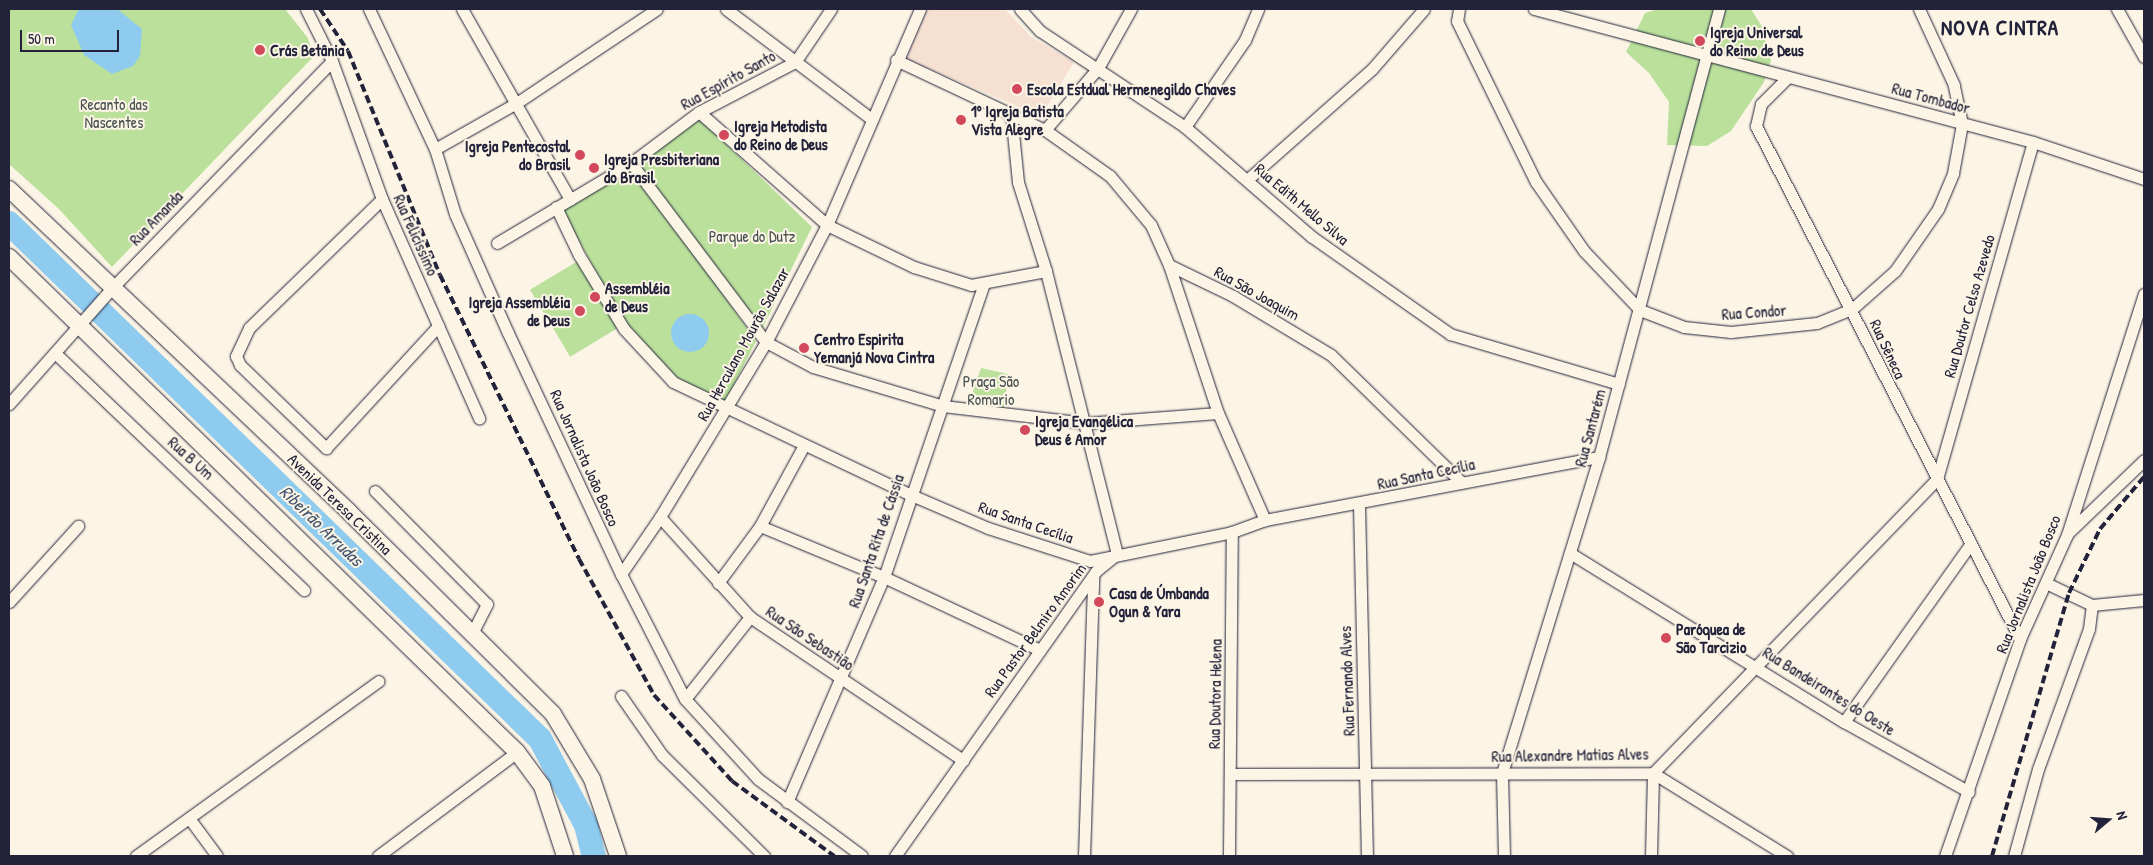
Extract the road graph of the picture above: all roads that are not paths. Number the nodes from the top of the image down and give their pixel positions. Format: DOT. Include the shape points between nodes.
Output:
graph roads {
  1 [pos="306,9"];
  2 [pos="370,9"];
  3 [pos="657,9"];
  4 [pos="726,9"];
  5 [pos="831,9"];
  6 [pos="920,9"];
  7 [pos="1020,9"];
  8 [pos="1131,9"];
  9 [pos="1258,9"];
  10 [pos="1424,9"];
  11 [pos="1459,9"];
  12 [pos="1534,9"];
  13 [pos="1719,9"];
  14 [pos="1919,9"];
  15 [pos="2117,9"];
  16 [pos="468,11"];
  17 [pos="1708,56"];
  18 [pos="2144,57"];
  19 [pos="896,60"];
  20 [pos="332,61"];
  21 [pos="794,62"];
  22 [pos="1098,68"];
  23 [pos="1788,77"];
  24 [pos="518,102"];
  25 [pos="699,112"];
  26 [pos="1011,113"];
  27 [pos="870,118"];
  28 [pos="1962,124"];
  29 [pos="1185,127"];
  30 [pos="1045,130"];
  31 [pos="2033,142"];
  32 [pos="435,149"];
  33 [pos="631,162"];
  34 [pos="2144,178"];
  35 [pos="1248,180"];
  36 [pos="9,189"];
  37 [pos="382,199"];
  38 [pos="570,199"];
  39 [pos="556,207"];
  40 [pos="827,225"];
  41 [pos="497,243"];
  42 [pos="9,257"];
  43 [pos="1169,264"];
  44 [pos="1046,271"];
  45 [pos="983,286"];
  46 [pos="108,292"];
  47 [pos="2144,294"];
  48 [pos="1852,309"];
  49 [pos="1640,310"];
  50 [pos="82,321"];
  51 [pos="438,326"];
  52 [pos="766,342"];
  53 [pos="55,354"];
  54 [pos="1619,384"];
  55 [pos="9,404"];
  56 [pos="943,406"];
  57 [pos="726,408"];
  58 [pos="1218,413"];
  59 [pos="479,418"];
  60 [pos="1086,423"];
  61 [pos="803,447"];
  62 [pos="1599,457"];
  63 [pos="2144,460"];
  64 [pos="1937,479"];
  65 [pos="1461,482"];
  66 [pos="375,491"];
  67 [pos="909,494"];
  68 [pos="1359,505"];
  69 [pos="660,517"];
  70 [pos="1265,520"];
  71 [pos="78,526"];
  72 [pos="760,526"];
  73 [pos="1232,532"];
  74 [pos="2066,535"];
  75 [pos="1969,546"];
  76 [pos="1117,554"];
  77 [pos="1570,554"];
  78 [pos="621,574"];
  79 [pos="884,577"];
  80 [pos="1093,578"];
  81 [pos="718,583"];
  82 [pos="2048,584"];
  83 [pos="304,590"];
  84 [pos="2144,600"];
  85 [pos="9,602"];
  86 [pos="2092,605"];
  87 [pos="750,617"];
  88 [pos="472,634"];
  89 [pos="2020,639"];
  90 [pos="1040,650"];
  91 [pos="1759,666"];
  92 [pos="841,679"];
  93 [pos="379,681"];
  94 [pos="620,696"];
  95 [pos="685,699"];
  96 [pos="1844,722"];
  97 [pos="518,752"];
  98 [pos="963,760"];
  99 [pos="1366,772"];
  100 [pos="1502,773"];
  101 [pos="1653,773"];
  102 [pos="1230,774"];
  103 [pos="1969,792"];
  104 [pos="787,802"];
  105 [pos="189,818"];
  106 [pos="762,855"];
  107 [pos="136,856"];
  108 [pos="217,856"];
  109 [pos="378,856"];
  110 [pos="565,856"];
  111 [pos="618,856"];
  112 [pos="862,856"];
  113 [pos="895,856"];
  114 [pos="1084,856"];
  115 [pos="1230,856"];
  116 [pos="1367,856"];
  117 [pos="1504,856"];
  118 [pos="1651,856"];
  119 [pos="1786,856"];
  120 [pos="1945,856"];
  121 [pos="2014,856"];
  1 -- 20 [label="street, Rua Felicíssimo"];
  2 -- 32 [label="street, Rua Jornalista João Bosco"];
  3 -- 24 [label="street"];
  4 -- 21 [label="street"];
  5 -- 21 [label="street, Rua Espírito Santo"];
  6 -- 19 [label="street, Rua Herculano Mourão Salazar"];
  7 -- 22 [label="street, Rua Edith Mello Silva" via="1040,31"];
  8 -- 22 [label="street"];
  9 -- 29 [label="street" via="1246,40"];
  10 -- 35 [label="street" via="1372,69"];
  11 -- 49 [label="street, Rua Condor" via="1457,21 1536,182 1584,251"];
  12 -- 17 [label="street, Rua Tombador"];
  13 -- 17 [label="street, Rua Santarém"];
  14 -- 28 [label="street, Rua Condor" via="1954,85"];
  15 -- 18 [label="street"];
  16 -- 24 [label="street"];
  17 -- 23 [label="street, Rua Tombador"];
  17 -- 49 [label="street, Rua Santarém"];
  19 -- 26 [label="street"];
  19 -- 27 [label="street, Rua Herculano Mourão Salazar"];
  20 -- 37 [label="street, Rua Felicíssimo"];
  20 -- 46 [label="street, Rua Amanda"];
  21 -- 25 [label="street, Rua Espírito Santo"];
  21 -- 27 [label="street"];
  22 -- 29 [label="street, Rua Edith Mello Silva"];
  22 -- 30 [label="street"];
  23 -- 28 [label="street, Rua Tombador"];
  23 -- 48 [label="street, Rua Sêneca" via="1762,104 1756,126"];
  24 -- 32 [label="street"];
  24 -- 38 [label="street"];
  25 -- 33 [label="street, Rua Espírito Santo"];
  25 -- 40 [label="street"];
  26 -- 30 [label="street"];
  26 -- 44 [label="street" via="1018,182"];
  27 -- 40 [label="street, Rua Herculano Mourão Salazar"];
  28 -- 31 [label="street, Rua Tombador"];
  28 -- 48 [label="street, Rua Condor" via="1953,173 1938,209 1895,271"];
  29 -- 35 [label="street, Rua Edith Mello Silva"];
  30 -- 43 [label="street" via="1110,176 1151,225"];
  31 -- 34 [label="street, Rua Tombador"];
  31 -- 64 [label="street, Rua Doutor Celso Azevedo"];
  32 -- 78 [label="street, Rua Jornalista João Bosco" via="455,214"];
  33 -- 38 [label="street, Rua Espírito Santo"];
  33 -- 52 [label="street"];
  35 -- 54 [label="street, Rua Edith Mello Silva" via="1312,237 1450,334"];
  36 -- 46 [label="main road, Avenida Teresa Cristina"];
  37 -- 51 [label="street, Rua Felicíssimo"];
  37 -- 51 [label="street" via="248,328 236,356 240,365 321,446 331,446"];
  38 -- 39 [label="street, Rua Espírito Santo"];
  39 -- 41 [label="street, Rua Espírito Santo"];
  39 -- 57 [label="street, Rua Santa Cecília" via="579,255 624,329 673,382"];
  40 -- 45 [label="street" via="914,267"];
  40 -- 52 [label="street, Rua Herculano Mourão Salazar"];
  42 -- 50 [label="main road"];
  43 -- 58 [label="street"];
  43 -- 65 [label="street, Rua São Joaquim" via="1233,296 1332,355"];
  44 -- 45 [label="street"];
  44 -- 60 [label="street"];
  45 -- 56 [label="street, Rua Santa Rita de Cássia"];
  46 -- 50 [label="street, Rua Amanda"];
  46 -- 88 [label="main road, Avenida Teresa Cristina"];
  47 -- 74 [label="street, Rua Jornalista João Bosco"];
  48 -- 49 [label="street, Rua Condor" via="1817,323 1731,332 1684,327"];
  48 -- 64 [label="street, Rua Sêneca"];
  49 -- 54 [label="street, Rua Santarém"];
  50 -- 53 [label="street, Rua Amanda"];
  50 -- 97 [label="main road"];
  51 -- 59 [label="street, Rua Felicíssimo"];
  52 -- 56 [label="street" via="813,367"];
  52 -- 57 [label="street, Rua Herculano Mourão Salazar"];
  53 -- 55 [label="street, Rua Amanda"];
  53 -- 83 [label="street, Rua B Um"];
  54 -- 62 [label="street, Rua Santarém"];
  56 -- 60 [label="street"];
  56 -- 67 [label="street, Rua Santa Rita de Cássia"];
  57 -- 61 [label="street, Rua Santa Cecília"];
  57 -- 69 [label="street, Rua Herculano Mourão Salazar"];
  58 -- 60 [label="street"];
  58 -- 70 [label="street"];
  60 -- 76 [label="street"];
  61 -- 67 [label="street, Rua Santa Cecília"];
  61 -- 72 [label="street"];
  62 -- 65 [label="street, Rua Santa Cecília"];
  62 -- 77 [label="street, Rua Santarém"];
  63 -- 74 [label="street"];
  64 -- 75 [label="street, Rua Sêneca"];
  64 -- 91 [label="street, Rua Alexandre Matias Alves"];
  65 -- 68 [label="street, Rua Santa Cecília"];
  66 -- 88 [label="street" via="487,604"];
  67 -- 76 [label="street, Rua Santa Cecília" via="1066,555 1090,561"];
  67 -- 79 [label="street, Rua Santa Rita de Cássia"];
  68 -- 70 [label="street, Rua Santa Cecília"];
  68 -- 99 [label="street, Rua Fernando Alves"];
  69 -- 78 [label="street, Rua Herculano Mourão Salazar"];
  69 -- 81 [label="street, Rua São Sebastião"];
  70 -- 73 [label="street, Rua Santa Cecília"];
  71 -- 85 [label="street"];
  72 -- 79 [label="street"];
  72 -- 81 [label="street"];
  73 -- 76 [label="street, Rua Santa Cecília"];
  73 -- 102 [label="street, Rua Doutora Helena"];
  74 -- 82 [label="street, Rua Jornalista João Bosco"];
  75 -- 89 [label="street, Rua Sêneca"];
  75 -- 96 [label="street"];
  76 -- 80 [label="street, Rua Pastor Belmiro Amorim"];
  77 -- 91 [label="street, Rua Bandeirantes do Oeste"];
  77 -- 100 [label="street, Rua Santarém"];
  78 -- 95 [label="street, Rua Jornalista João Bosco"];
  79 -- 90 [label="street"];
  79 -- 92 [label="street, Rua Santa Rita de Cássia"];
  80 -- 90 [label="street, Rua Pastor Belmiro Amorim"];
  80 -- 114 [label="street"];
  81 -- 87 [label="street, Rua São Sebastião"];
  82 -- 86 [label="street"];
  82 -- 89 [label="street, Rua Jornalista João Bosco"];
  84 -- 86 [label="street"];
  86 -- 121 [label="street" via="2089,628 2038,769"];
  87 -- 92 [label="street, Rua São Sebastião"];
  87 -- 95 [label="street"];
  88 -- 111 [label="main road, Avenida Teresa Cristina" via="553,714 592,780"];
  89 -- 103 [label="street, Rua Jornalista João Bosco"];
  90 -- 98 [label="street, Rua Pastor Belmiro Amorim"];
  91 -- 96 [label="street, Rua Bandeirantes do Oeste"];
  91 -- 101 [label="street, Rua Alexandre Matias Alves"];
  92 -- 98 [label="street, Rua São Sebastião"];
  92 -- 104 [label="street, Rua Santa Rita de Cássia"];
  93 -- 105 [label="street"];
  94 -- 106 [label="street" via="662,755"];
  95 -- 104 [label="street, Rua Jornalista João Bosco" via="758,779"];
  96 -- 103 [label="street, Rua Bandeirantes do Oeste"];
  97 -- 109 [label="street"];
  97 -- 110 [label="main road" via="542,786"];
  98 -- 113 [label="street, Rua Pastor Belmiro Amorim"];
  99 -- 100 [label="street, Rua Alexandre Matias Alves"];
  99 -- 102 [label="street, Rua Alexandre Matias Alves"];
  99 -- 116 [label="street, Rua Fernando Alves"];
  100 -- 101 [label="street, Rua Alexandre Matias Alves"];
  100 -- 117 [label="street, Rua Santarém"];
  101 -- 118 [label="street"];
  101 -- 119 [label="street"];
  102 -- 115 [label="street, Rua Doutora Helena"];
  103 -- 120 [label="street, Rua Jornalista João Bosco"];
  104 -- 112 [label="street, Rua Jornalista João Bosco"];
  105 -- 107 [label="street"];
  105 -- 108 [label="street"];
}
